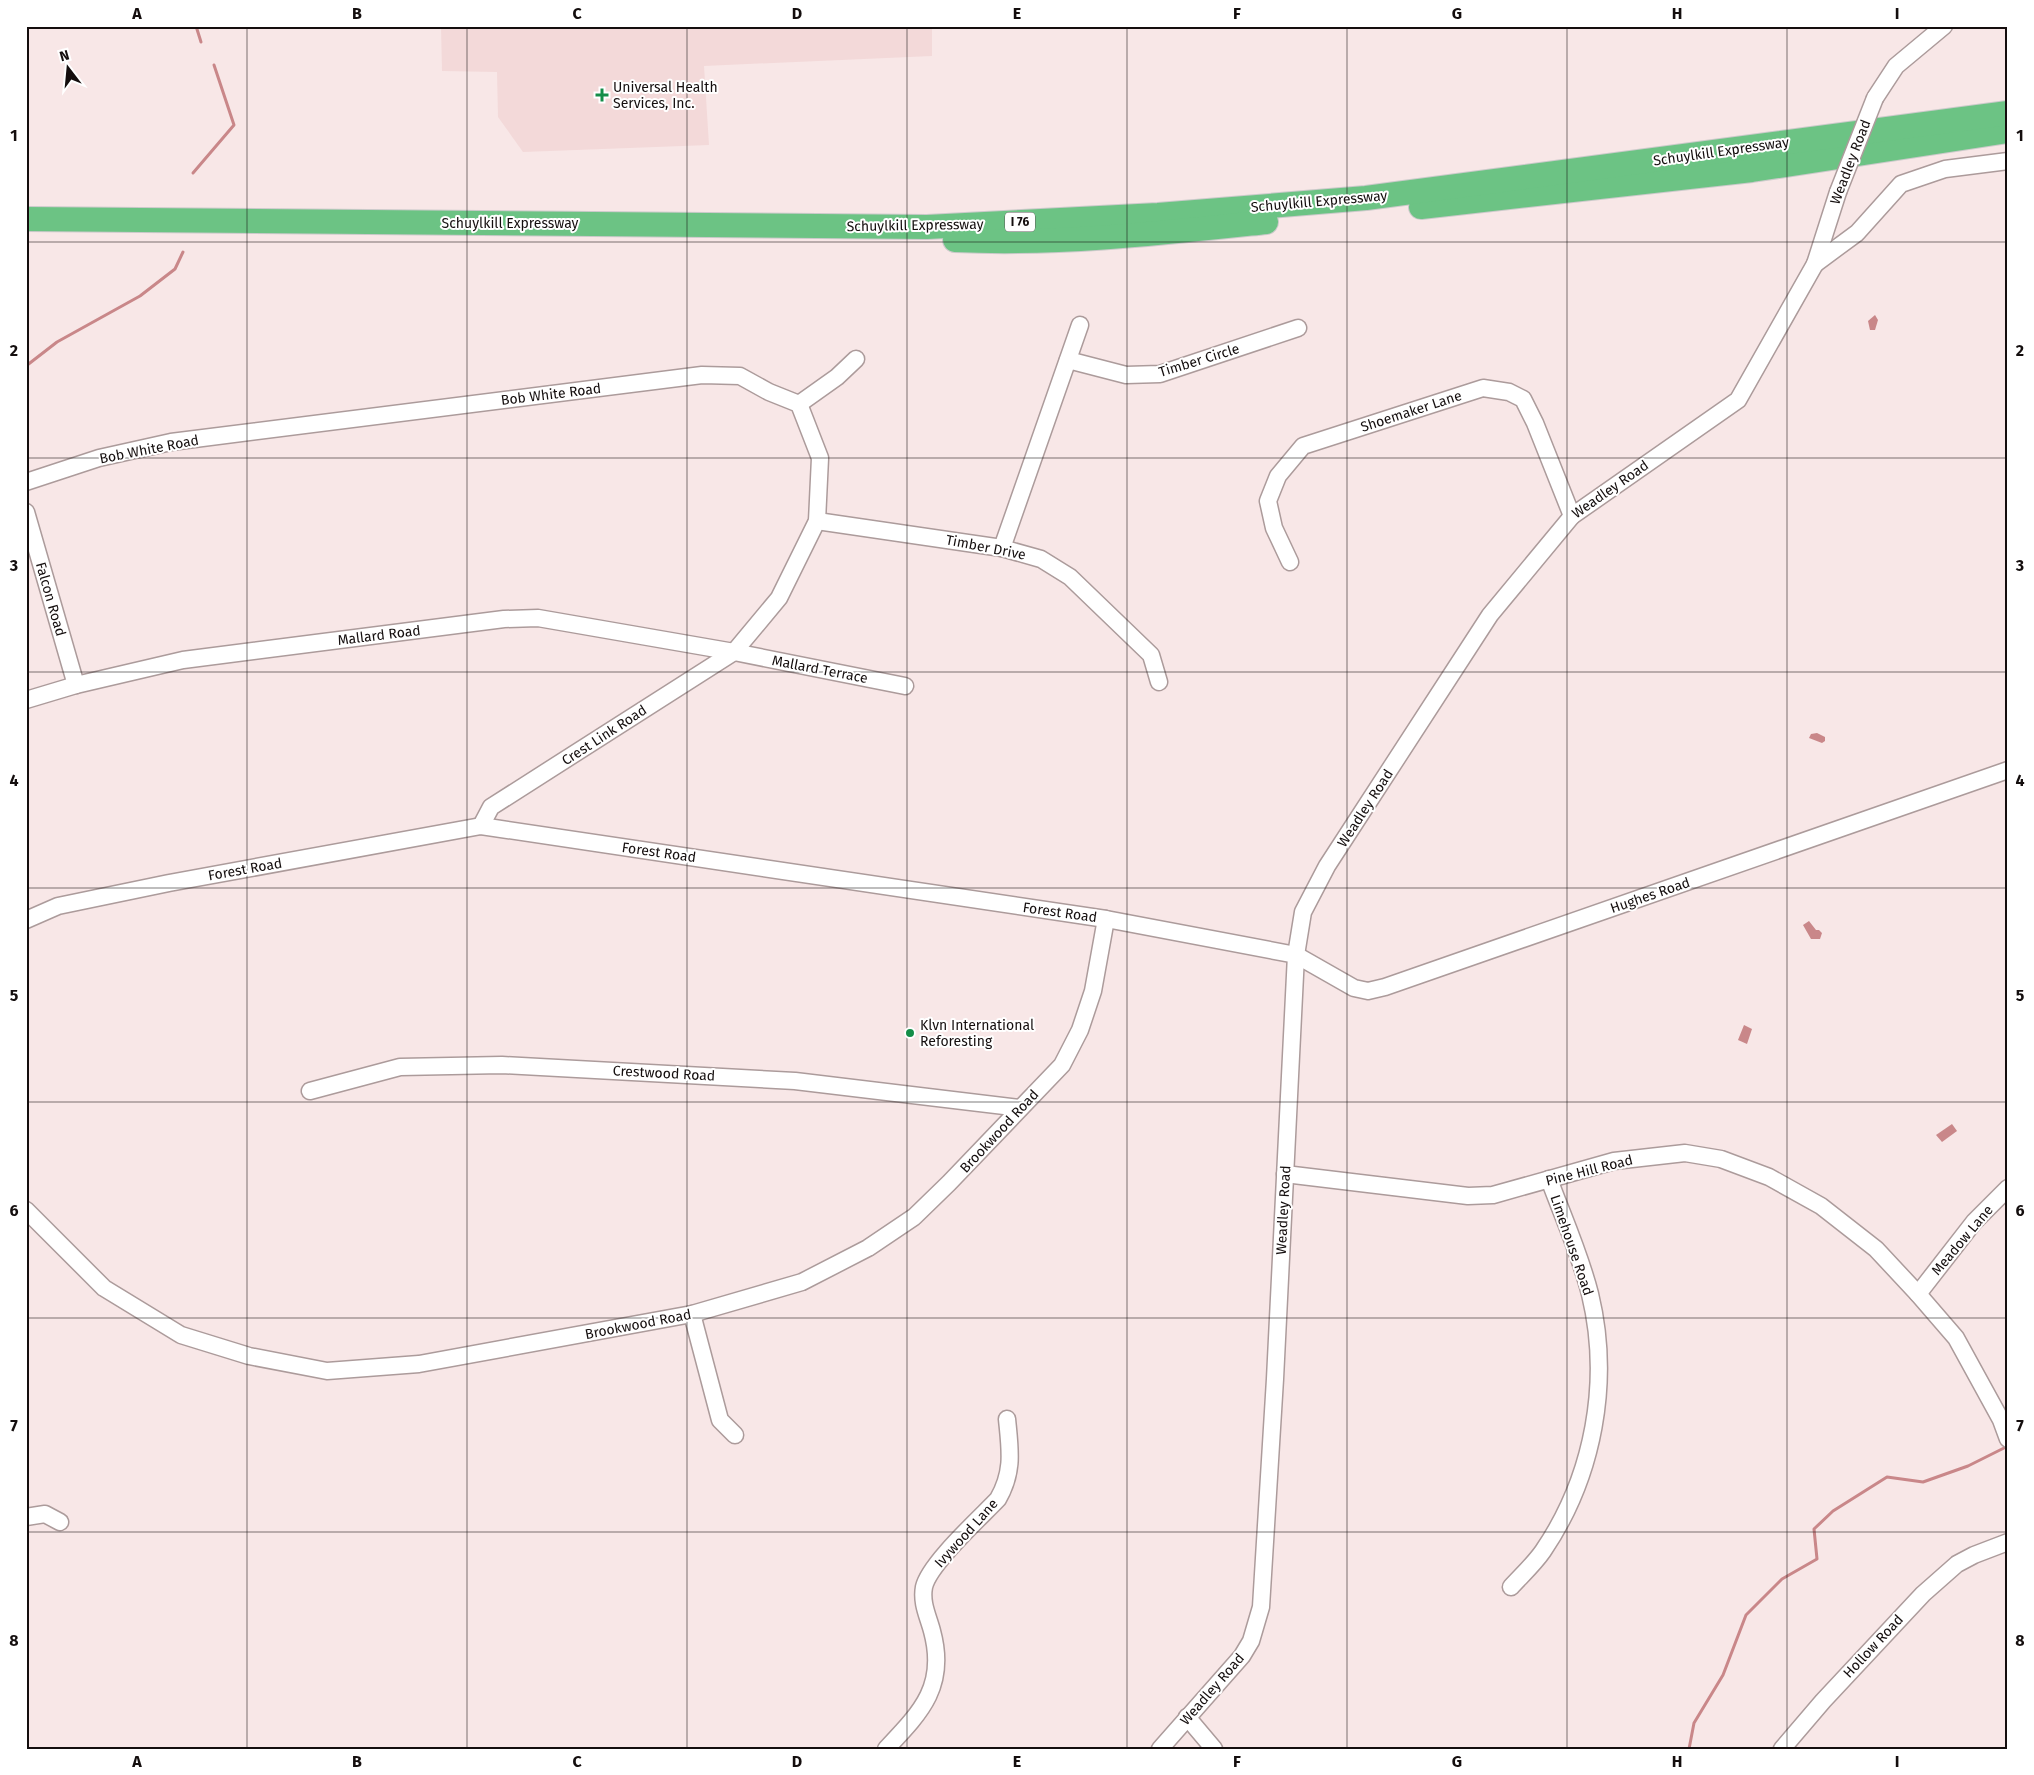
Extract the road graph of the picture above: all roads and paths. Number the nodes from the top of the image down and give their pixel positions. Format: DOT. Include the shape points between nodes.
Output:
graph roads {
  1 [pos="1944,26"];
  2 [pos="2008,112"];
  3 [pos="2008,131"];
  4 [pos="2008,161"];
  5 [pos="26,219"];
  6 [pos="26,234"];
  7 [pos="1815,264"];
  8 [pos="1080,325"];
  9 [pos="1298,328"];
  10 [pos="856,359"];
  11 [pos="1068,360"];
  12 [pos="799,404"];
  13 [pos="26,482"];
  14 [pos="26,512"];
  15 [pos="1572,516"];
  16 [pos="817,521"];
  17 [pos="1002,548"];
  18 [pos="1290,562"];
  19 [pos="734,652"];
  20 [pos="1159,682"];
  21 [pos="76,686"];
  22 [pos="905,686"];
  23 [pos="26,700"];
  24 [pos="2008,770"];
  25 [pos="481,826"];
  26 [pos="1106,919"];
  27 [pos="26,920"];
  28 [pos="1296,955"];
  29 [pos="310,1091"];
  30 [pos="1020,1108"];
  31 [pos="1285,1174"];
  32 [pos="1550,1179"];
  33 [pos="2008,1188"];
  34 [pos="26,1210"];
  35 [pos="1918,1294"];
  36 [pos="692,1314"];
  37 [pos="1007,1419"];
  38 [pos="735,1435"];
  39 [pos="2008,1439"];
  40 [pos="26,1517"];
  41 [pos="60,1522"];
  42 [pos="2008,1542"];
  43 [pos="1510,1587"];
  44 [pos="1187,1718"];
  45 [pos="886,1749"];
  46 [pos="1160,1749"];
  47 [pos="1214,1749"];
  48 [pos="1782,1749"];
  1 -- 7 [label="street, Weadley Road, bridge" via="1896,66 1875,98 1838,192"];
  2 -- 5 [label="highway, Schuylkill Expressway / I 76" via="1366,198 1158,215 927,227"];
  3 -- 6 [label="highway, Schuylkill Expressway / I 76" via="1752,170 1140,235 970,241 515,235"];
  4 -- 7 [label="street" via="1945,169 1901,184 1856,233"];
  7 -- 15 [label="street, Weadley Road" via="1738,400"];
  8 -- 11 [label="street"];
  9 -- 11 [label="street, Timber Circle" via="1160,374 1126,375"];
  10 -- 12 [label="street"];
  11 -- 17 [label="street"];
  12 -- 13 [label="street, Bob White Road" via="740,376 702,375 171,442 100,458"];
  12 -- 16 [label="street" via="820,458"];
  14 -- 21 [label="street, Falcon Road"];
  15 -- 18 [label="street, Shoemaker Lane" via="1523,399 1509,392 1483,388 1303,446 1278,476 1268,501 1274,528"];
  15 -- 28 [label="street, Weadley Road" via="1490,615 1327,866 1303,912"];
  16 -- 17 [label="street, Timber Drive"];
  16 -- 19 [label="street" via="779,598"];
  17 -- 20 [label="street, Timber Drive" via="1041,559 1070,577 1151,655"];
  19 -- 21 [label="street, Mallard Road" via="538,618 504,619 183,660"];
  19 -- 22 [label="street, Mallard Terrace"];
  19 -- 25 [label="street, Crest Link Road" via="491,807"];
  21 -- 23 [label="street, Mallard Road"];
  24 -- 28 [label="street, Hughes Road" via="1385,987 1368,991 1354,988"];
  25 -- 26 [label="street, Forest Road"];
  25 -- 27 [label="street, Forest Road" via="169,883 58,906"];
  26 -- 28 [label="street, Forest Road"];
  26 -- 30 [label="street, Brookwood Road" via="1094,991 1080,1030 1062,1065"];
  28 -- 31 [label="street, Weadley Road"];
  29 -- 30 [label="street, Crestwood Road" via="400,1067 502,1065 796,1082"];
  30 -- 36 [label="street, Brookwood Road" via="914,1217 868,1248 802,1282"];
  31 -- 32 [label="street, Pine Hill Road" via="1468,1196 1493,1196"];
  31 -- 44 [label="street, Weadley Road" via="1261,1606 1254,1632 1242,1656"];
  32 -- 35 [label="street, Pine Hill Road" via="1614,1161 1686,1152 1721,1159 1769,1177 1821,1206 1876,1249"];
  32 -- 43 [label="street, Limehouse Road" via="1580,1260 1591,1302 1599,1350 1597,1409 1586,1459 1571,1499 1543,1550"];
  33 -- 35 [label="street, Meadow Lane" via="1974,1222"];
  34 -- 36 [label="street, Brookwood Road" via="104,1288 181,1335 249,1356 327,1370 419,1364"];
  35 -- 39 [label="street, Pine Hill Road" via="1956,1338"];
  36 -- 38 [label="street" via="720,1420"];
  37 -- 45 [label="street, Ivywood Lane" via="1011,1462 1005,1488 935,1566 924,1586 925,1611 937,1655 932,1689 916,1716"];
  40 -- 41 [label="street" via="45,1514"];
  42 -- 48 [label="street, Hollow Road" via="1957,1564 1923,1594 1822,1701"];
  44 -- 46 [label="street, Weadley Road"];
  44 -- 47 [label="street"];
}
